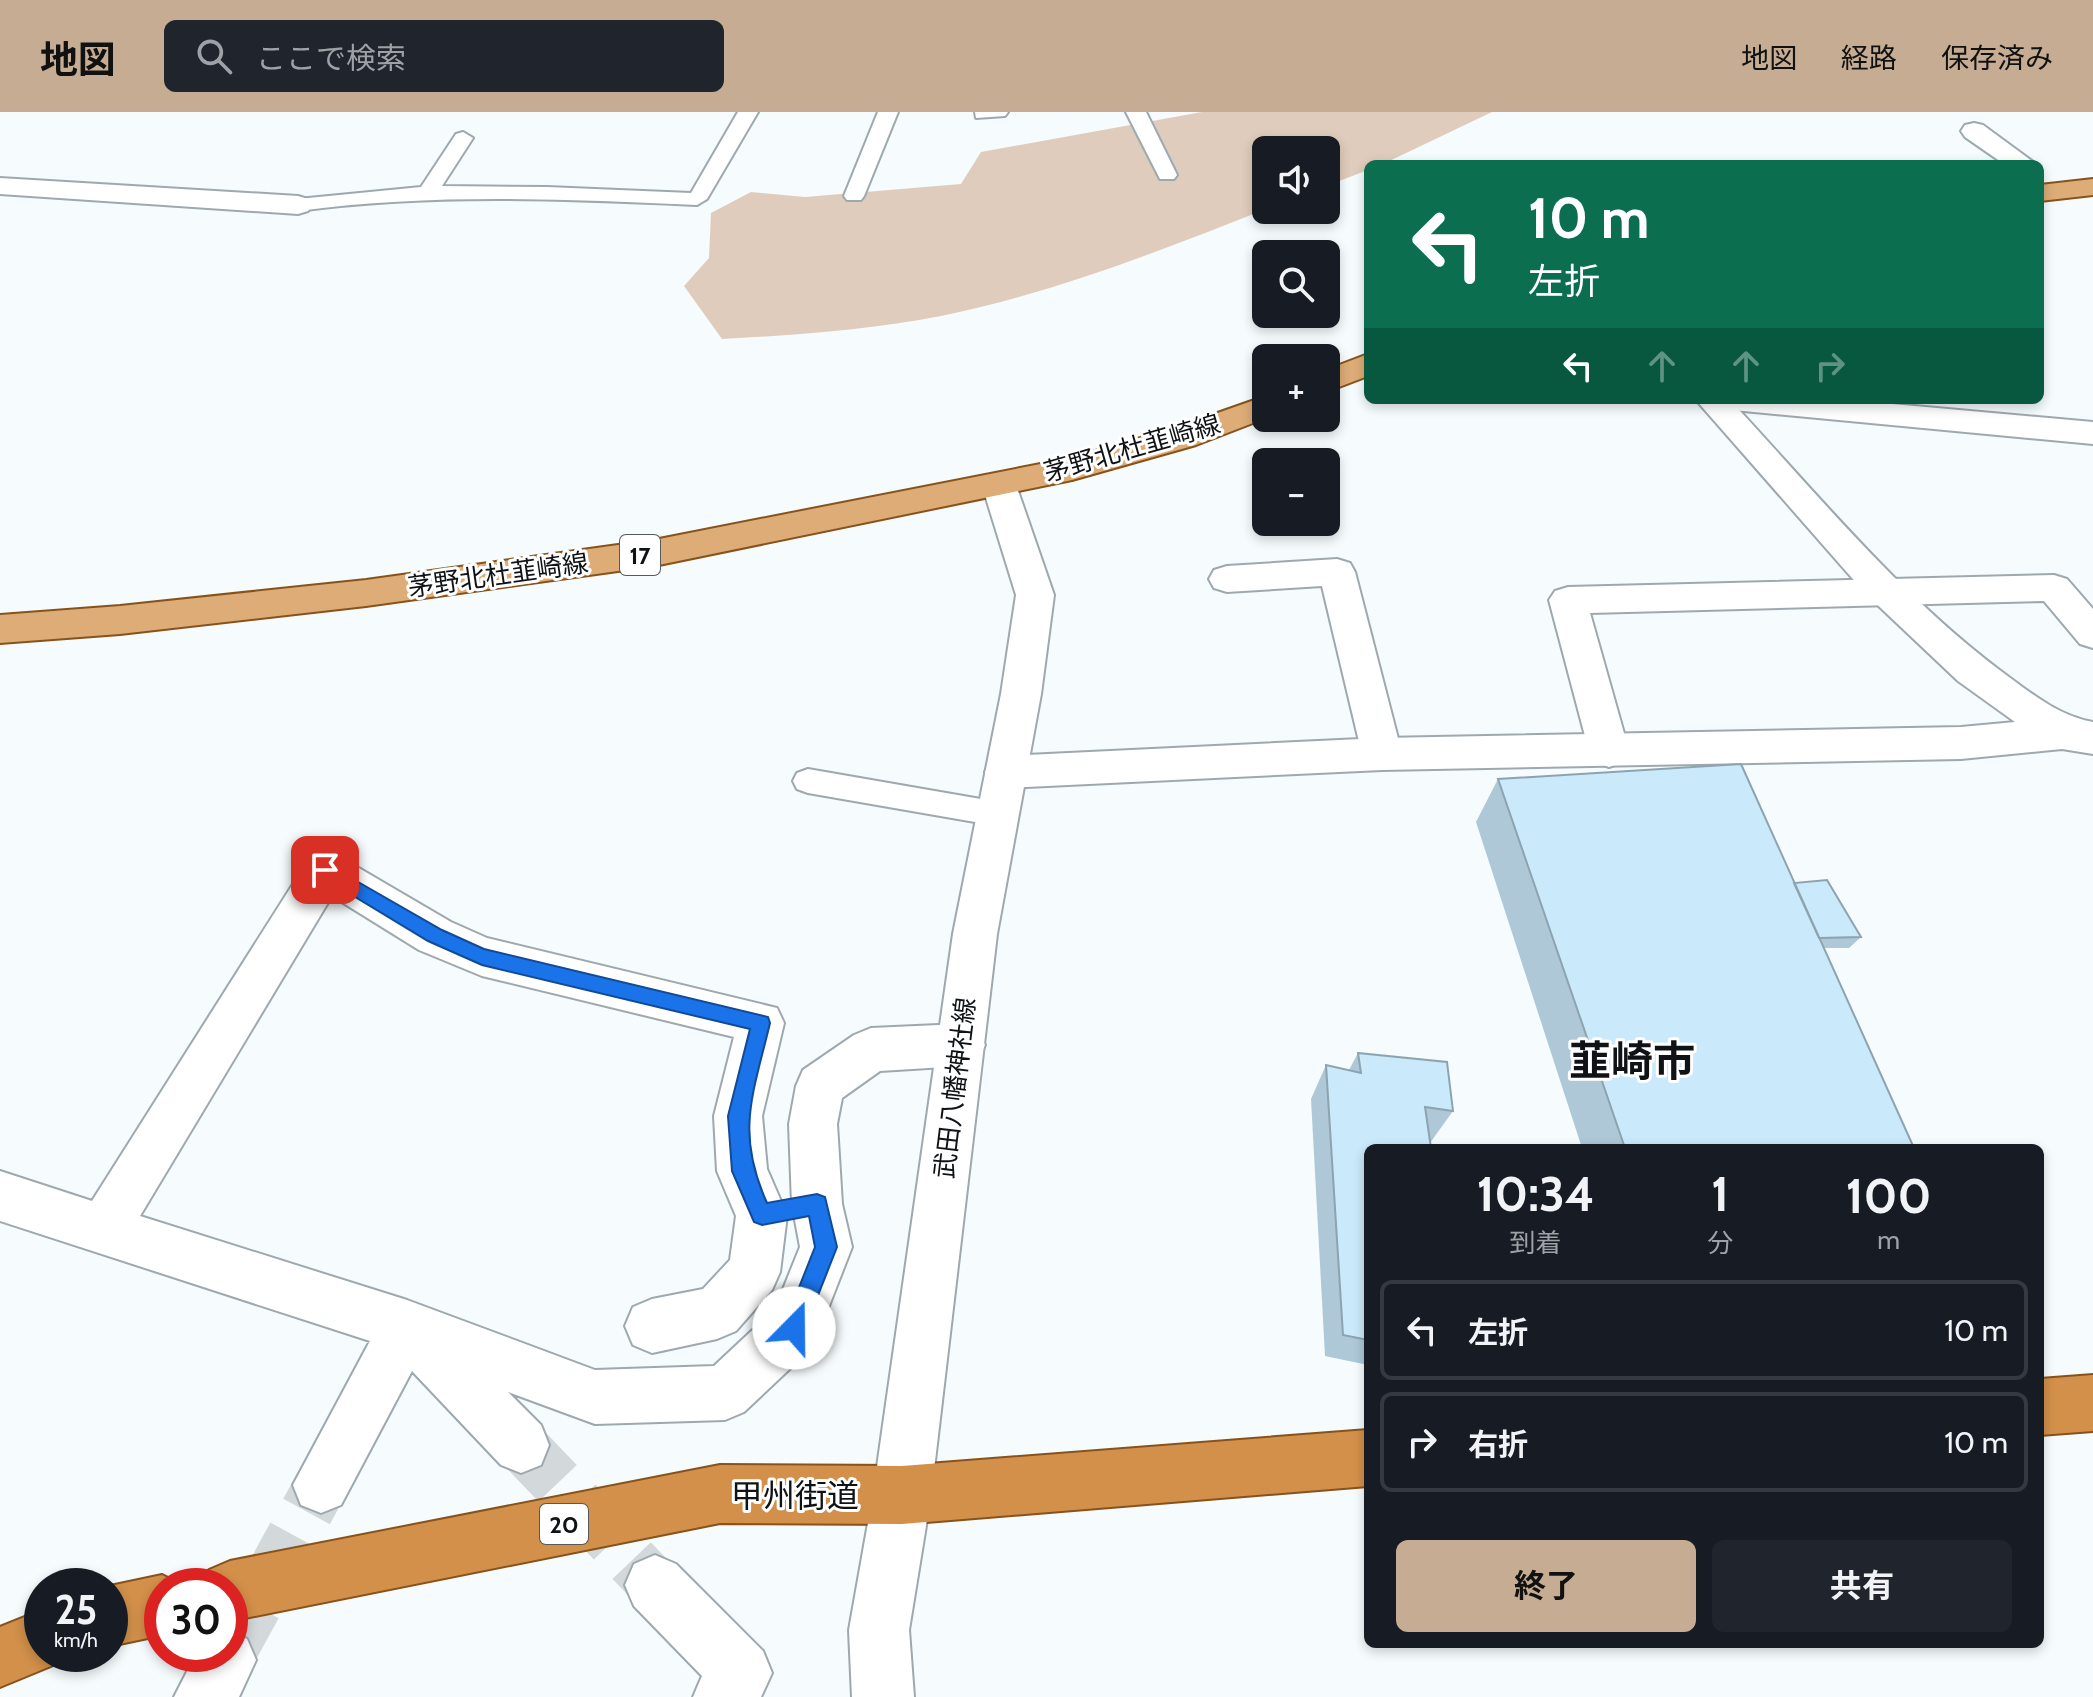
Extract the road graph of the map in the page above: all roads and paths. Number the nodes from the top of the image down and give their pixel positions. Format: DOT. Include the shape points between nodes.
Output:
graph roads {
  1 [pos="748,112"];
  2 [pos="888,112"];
  3 [pos="1136,112"];
  4 [pos="1974,131"];
  5 [pos="463,138"];
  6 [pos="2016,160"];
  7 [pos="1167,175"];
  8 [pos="0,186"];
  9 [pos="2047,187"];
  10 [pos="2093,187"];
  11 [pos="427,193"];
  12 [pos="854,196"];
  13 [pos="298,205"];
  14 [pos="1364,366"];
  15 [pos="1340,376"];
  16 [pos="1716,404"];
  17 [pos="1777,404"];
  18 [pos="1252,411"];
  19 [pos="2093,433"];
  20 [pos="999,485"];
  21 [pos="1227,579"];
  22 [pos="1890,594"];
  23 [pos="0,629"];
  24 [pos="2093,634"];
  25 [pos="2084,740"];
  26 [pos="1609,751"];
  27 [pos="1382,754"];
  28 [pos="808,781"];
  29 [pos="1002,793"];
  30 [pos="961,1045"];
  31 [pos="0,1196"];
  32 [pos="817,1204"];
  33 [pos="762,1215"];
  34 [pos="103,1230"];
  35 [pos="652,1326"];
  36 [pos="407,1327"];
  37 [pos="2093,1403"];
  38 [pos="2044,1407"];
  39 [pos="521,1445"];
  40 [pos="1364,1458"];
  41 [pos="321,1485"];
  42 [pos="902,1495"];
  43 [pos="655,1585"];
  44 [pos="248,1587"];
  45 [pos="24,1647"];
  46 [pos="0,1657"];
  47 [pos="724,1697"];
  48 [pos="883,1697"];
  1 -- 11 [label="lane" via="697,199"];
  2 -- 12 [label="lane"];
  3 -- 7 [label="lane"];
  4 -- 6 [label="street"];
  5 -- 11 [label="lane"];
  8 -- 13 [label="street"];
  9 -- 10 [label="main road"];
  11 -- 13 [label="lane"];
  14 -- 15 [label="main road"];
  16 -- 22 [label="street"];
  17 -- 19 [label="street"];
  18 -- 20 [label="main road, 茅野北杜韮崎線 / 17" via="1184,437"];
  20 -- 23 [label="main road, 茅野北杜韮崎線 / 17" via="556,568 120,620"];
  20 -- 29 [label="street, 武田八幡神社線" via="1035,595"];
  21 -- 27 [label="street" via="1337,572"];
  22 -- 24 [label="street" via="2054,588"];
  22 -- 25 [label="street" via="1952,653 2030,713"];
  22 -- 26 [label="street" via="1568,600"];
  25 -- 26 [label="street"];
  26 -- 27 [label="street"];
  27 -- 29 [label="street"];
  28 -- 29 [label="lane"];
  29 -- 30 [label="street, 武田八幡神社線" via="975,934"];
  30 -- 32 [label="street" via="871,1050 820,1086 813,1124"];
  30 -- 42 [label="street, 武田八幡神社線"];
  31 -- 34 [label="street"];
  32 -- 33 [label="street"];
  32 -- 36 [label="street" via="826,1247 794,1328 725,1393 595,1397"];
  33 -- 34 [label="street" via="742,1171 738,1116 761,1023 482,956 435,936 325,870"];
  33 -- 35 [label="street" via="754,1272 717,1312"];
  34 -- 36 [label="street"];
  36 -- 39 [label="street"];
  36 -- 41 [label="street"];
  37 -- 38 [label="highway"];
  40 -- 42 [label="highway, 甲州街道 / 20"];
  42 -- 44 [label="highway, 甲州街道 / 20" via="720,1494"];
  42 -- 48 [label="street, 武田八幡神社線" via="879,1630"];
  43 -- 47 [label="street" via="741,1673"];
  45 -- 46 [label="highway"];
}
